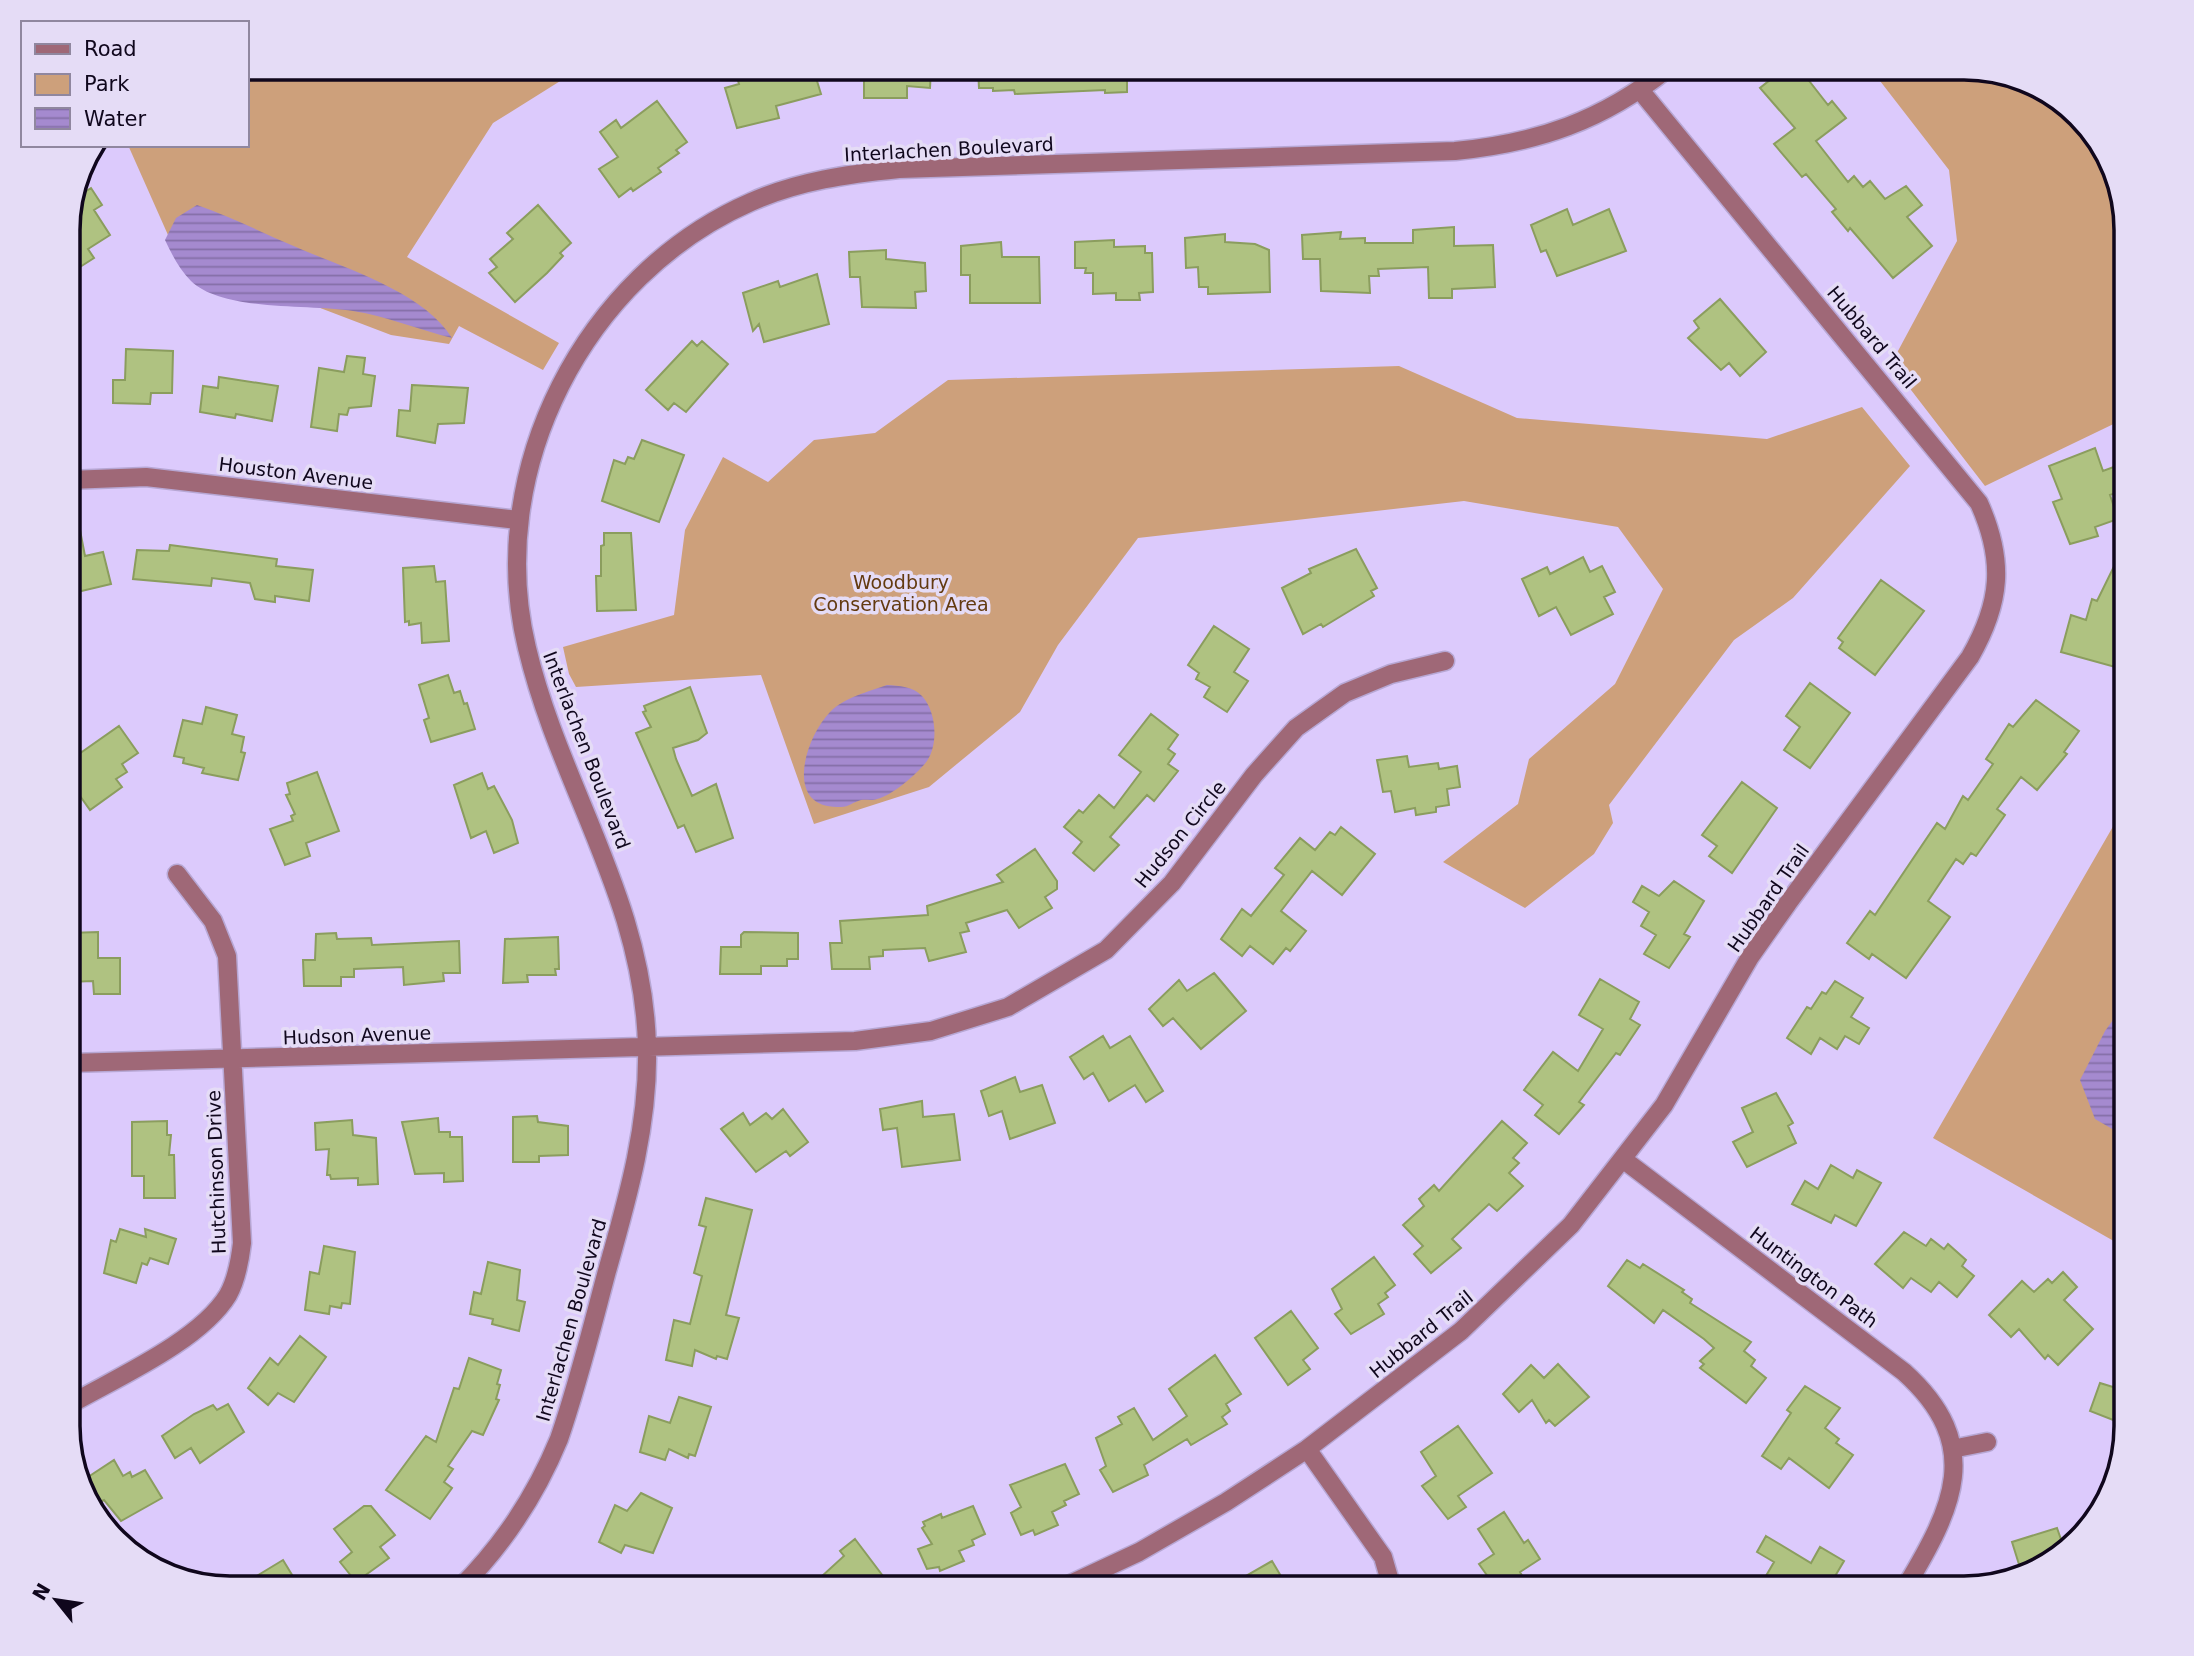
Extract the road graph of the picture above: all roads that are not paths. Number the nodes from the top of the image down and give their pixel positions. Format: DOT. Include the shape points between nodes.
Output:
graph roads {
  1 [pos="1652,80"];
  2 [pos="1640,90"];
  3 [pos="81,480"];
  4 [pos="518,520"];
  5 [pos="1445,661"];
  6 [pos="177,874"];
  7 [pos="647,1046"];
  8 [pos="233,1059"];
  9 [pos="81,1063"];
  10 [pos="1624,1160"];
  11 [pos="81,1398"];
  12 [pos="1987,1443"];
  13 [pos="1307,1449"];
  14 [pos="1952,1449"];
  15 [pos="472,1576"];
  16 [pos="1087,1576"];
  17 [pos="1389,1576"];
  18 [pos="1913,1576"];
  1 -- 2 [label="street, Interlachen Boulevard"];
  2 -- 4 [label="street, Interlachen Boulevard" via="1553,134 1503,146 899,169 832,177 751,202 708,224 664,256 597,325 568,368 551,405"];
  2 -- 10 [label="street, Hubbard Trail" via="1965,483 1988,524 1997,569 1992,615 1970,657 1750,957 1664,1105"];
  3 -- 4 [label="street, Houston Avenue" via="146,477"];
  4 -- 7 [label="street, Interlachen Boulevard" via="518,583 527,649 542,701 626,917 641,978"];
  5 -- 7 [label="street, Hudson Circle" via="1391,674 1345,693 1296,728 1172,883 1106,950 1008,1007 931,1031 855,1041"];
  6 -- 8 [label="street, Hutchinson Drive" via="213,921 227,956"];
  7 -- 8 [label="street, Hudson Avenue"];
  7 -- 15 [label="street, Interlachen Boulevard" via="636,1168 559,1439 511,1527"];
  8 -- 9 [label="street, Hudson Avenue"];
  8 -- 11 [label="street, Hutchinson Drive" via="242,1243 228,1294 192,1333"];
  10 -- 13 [label="street, Hubbard Trail" via="1571,1225 1515,1282 1405,1376"];
  10 -- 14 [label="street, Huntington Path" via="1904,1372 1936,1406"];
  12 -- 14 [label="street"];
  13 -- 16 [label="street, Hubbard Trail" via="1226,1502"];
  13 -- 17 [label="street" via="1383,1557"];
  14 -- 18 [label="street, Huntington Path" via="1952,1493 1946,1515"];
}
